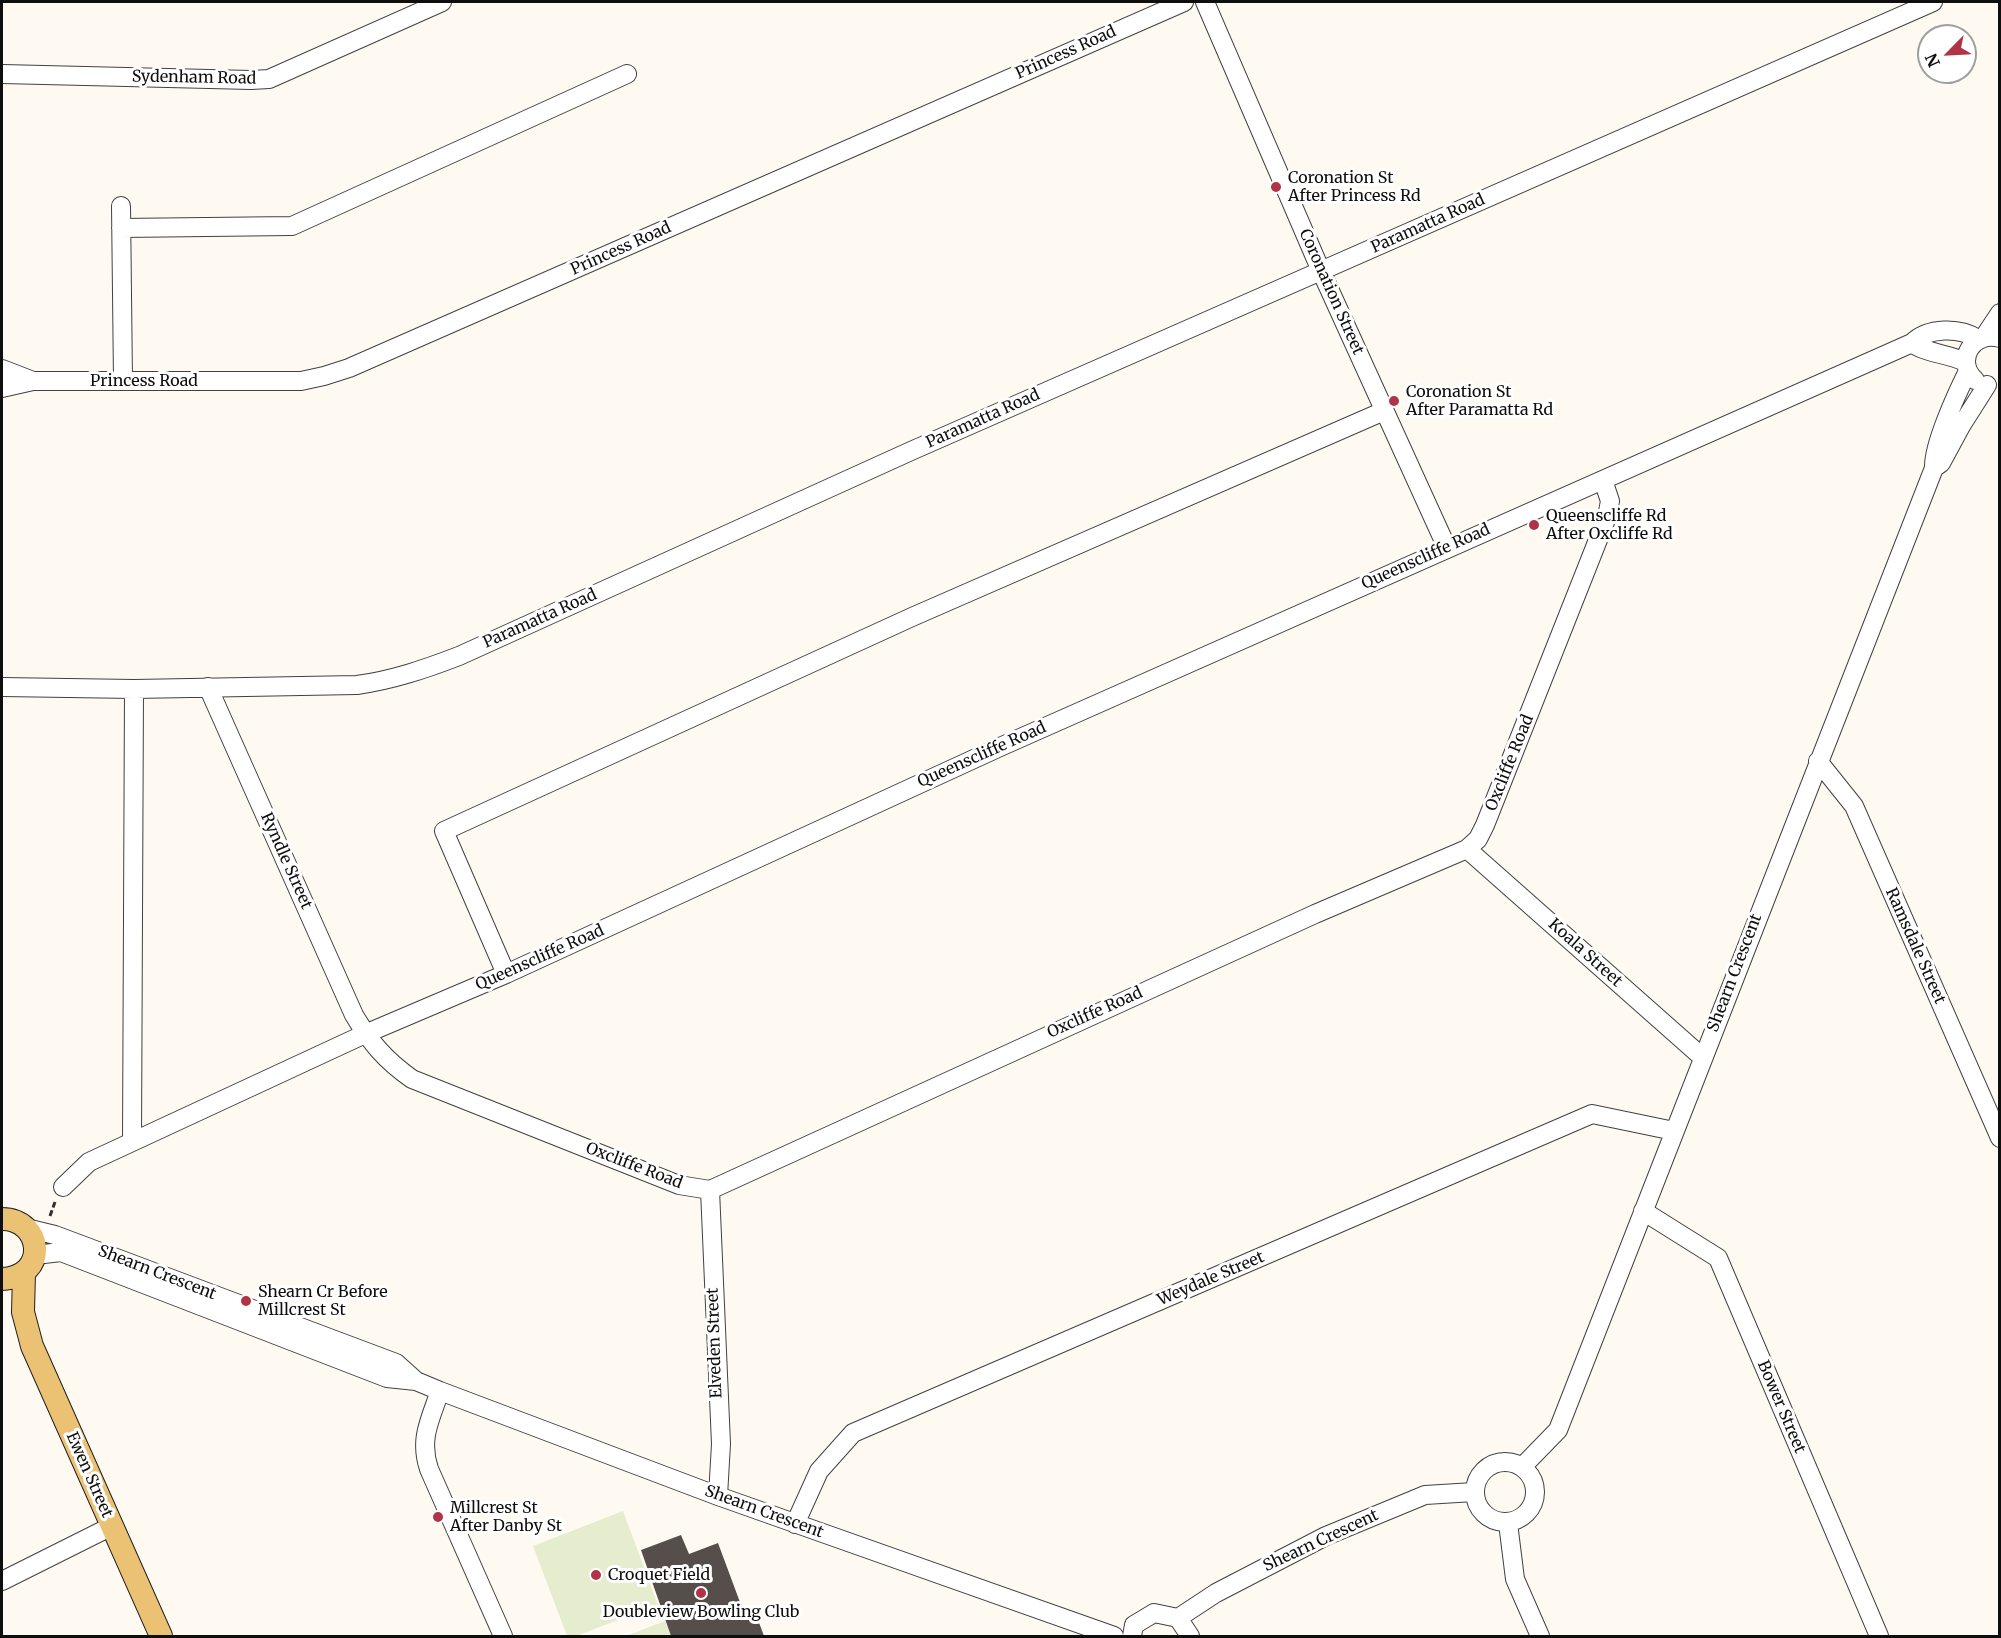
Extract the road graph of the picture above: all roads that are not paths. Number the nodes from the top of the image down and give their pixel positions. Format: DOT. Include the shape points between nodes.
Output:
graph roads {
  1 [pos="442,2"];
  2 [pos="1184,2"];
  3 [pos="1205,2"];
  4 [pos="1933,2"];
  5 [pos="627,74"];
  6 [pos="2,75"];
  7 [pos="121,206"];
  8 [pos="121,228"];
  9 [pos="1321,271"];
  10 [pos="2000,313"];
  11 [pos="1987,338"];
  12 [pos="1912,343"];
  13 [pos="1967,367"];
  14 [pos="2,369"];
  15 [pos="33,381"];
  16 [pos="123,381"];
  17 [pos="1996,384"];
  18 [pos="2,388"];
  19 [pos="1384,411"];
  20 [pos="1934,468"];
  21 [pos="1603,480"];
  22 [pos="1447,548"];
  23 [pos="2,687"];
  24 [pos="208,687"];
  25 [pos="134,688"];
  26 [pos="1818,761"];
  27 [pos="1467,849"];
  28 [pos="506,974"];
  29 [pos="365,1034"];
  30 [pos="1702,1057"];
  31 [pos="1674,1131"];
  32 [pos="2000,1138"];
  33 [pos="132,1141"];
  34 [pos="63,1187"];
  35 [pos="710,1190"];
  36 [pos="1642,1211"];
  37 [pos="2,1218"];
  38 [pos="26,1228"];
  39 [pos="30,1264"];
  40 [pos="2,1281"];
  41 [pos="23,1312"];
  42 [pos="416,1381"];
  43 [pos="440,1391"];
  44 [pos="1522,1467"];
  45 [pos="1474,1492"];
  46 [pos="718,1496"];
  47 [pos="1508,1523"];
  48 [pos="795,1524"];
  49 [pos="112,1526"];
  50 [pos="2,1581"];
  51 [pos="1178,1618"];
  52 [pos="161,1636"];
  53 [pos="503,1636"];
  54 [pos="1114,1636"];
  55 [pos="1132,1636"];
  56 [pos="1190,1636"];
  57 [pos="1540,1636"];
  58 [pos="1880,1636"];
  1 -- 6 [label="street, Sydenham Road" via="269,79"];
  2 -- 16 [label="street, Princess Road" via="349,368 301,381"];
  3 -- 9 [label="street, Coronation Street"];
  4 -- 9 [label="street, Paramatta Road"];
  5 -- 8 [label="street" via="292,226"];
  7 -- 8 [label="street"];
  8 -- 16 [label="street"];
  9 -- 19 [label="street, Coronation Street"];
  9 -- 24 [label="street, Paramatta Road" via="911,450 424,670 357,685"];
  10 -- 11 [label="street"];
  11 -- 12 [label="street, Queenscliffe Road" via="1951,330 1921,336"];
  11 -- 13 [label="street, Shearn Crescent" via="1970,346"];
  12 -- 13 [label="street" via="1949,355"];
  12 -- 21 [label="street, Queenscliffe Road"];
  13 -- 17 [label="street" via="1976,381"];
  13 -- 20 [label="street, Shearn Crescent" via="1933,457"];
  14 -- 15 [label="street, Princess Road"];
  15 -- 16 [label="street, Princess Road"];
  15 -- 18 [label="street, Princess Road"];
  17 -- 20 [label="street, Shearn Crescent" via="1961,426 1941,463"];
  19 -- 22 [label="street, Coronation Street"];
  19 -- 28 [label="street" via="912,617 444,831"];
  20 -- 26 [label="street, Shearn Crescent"];
  21 -- 22 [label="street, Queenscliffe Road"];
  21 -- 27 [label="street, Oxcliffe Road" via="1610,501 1607,517 1485,825"];
  22 -- 28 [label="street, Queenscliffe Road" via="1000,747"];
  23 -- 25 [label="street, Paramatta Road"];
  24 -- 25 [label="street, Paramatta Road"];
  24 -- 29 [label="street, Ryndle Street"];
  25 -- 33 [label="street"];
  26 -- 30 [label="street, Shearn Crescent"];
  26 -- 32 [label="street, Ramsdale Street" via="1854,806"];
  27 -- 30 [label="street, Koala Street"];
  27 -- 35 [label="street, Oxcliffe Road" via="1315,914"];
  28 -- 29 [label="street, Queenscliffe Road"];
  29 -- 33 [label="street, Queenscliffe Road"];
  29 -- 35 [label="street, Oxcliffe Road" via="391,1065 411,1079 679,1185"];
  30 -- 31 [label="street, Shearn Crescent"];
  31 -- 36 [label="street, Shearn Crescent"];
  31 -- 48 [label="street, Weydale Street" via="1592,1114 853,1433 819,1471"];
  33 -- 34 [label="street, Queenscliffe Road" via="89,1162"];
  35 -- 46 [label="street, Elveden Street" via="721,1444"];
  36 -- 44 [label="street, Shearn Crescent" via="1558,1430"];
  36 -- 58 [label="street, Bower Street" via="1718,1258"];
  37 -- 38 [label="main road"];
  38 -- 39 [label="main road, Ewen Street" via="35,1245"];
  38 -- 42 [label="street, Shearn Crescent" via="56,1235 396,1364"];
  39 -- 40 [label="main road, Ewen Street" via="14,1279"];
  39 -- 41 [label="main road, Ewen Street"];
  39 -- 42 [label="street, Shearn Crescent" via="61,1251 387,1378"];
  40 -- 41 [label="main road, Ewen Street"];
  41 -- 49 [label="main road, Ewen Street" via="32,1346"];
  42 -- 43 [label="street, Shearn Crescent"];
  43 -- 46 [label="street, Shearn Crescent"];
  43 -- 53 [label="street" via="424,1437 424,1454"];
  44 -- 45 [label="street" via="1507,1462 1493,1464 1482,1472"];
  44 -- 47 [label="street" via="1533,1480 1532,1507 1524,1516"];
  45 -- 47 [label="street" via="1481,1512 1493,1521"];
  45 -- 51 [label="street, Shearn Crescent" via="1425,1495 1326,1536 1216,1593"];
  46 -- 48 [label="street, Shearn Crescent"];
  47 -- 57 [label="street" via="1515,1579"];
  48 -- 54 [label="street, Shearn Crescent"];
  49 -- 50 [label="street"];
  49 -- 52 [label="main road, Ewen Street"];
  51 -- 55 [label="street" via="1154,1613 1134,1626"];
  51 -- 56 [label="street"];
}
